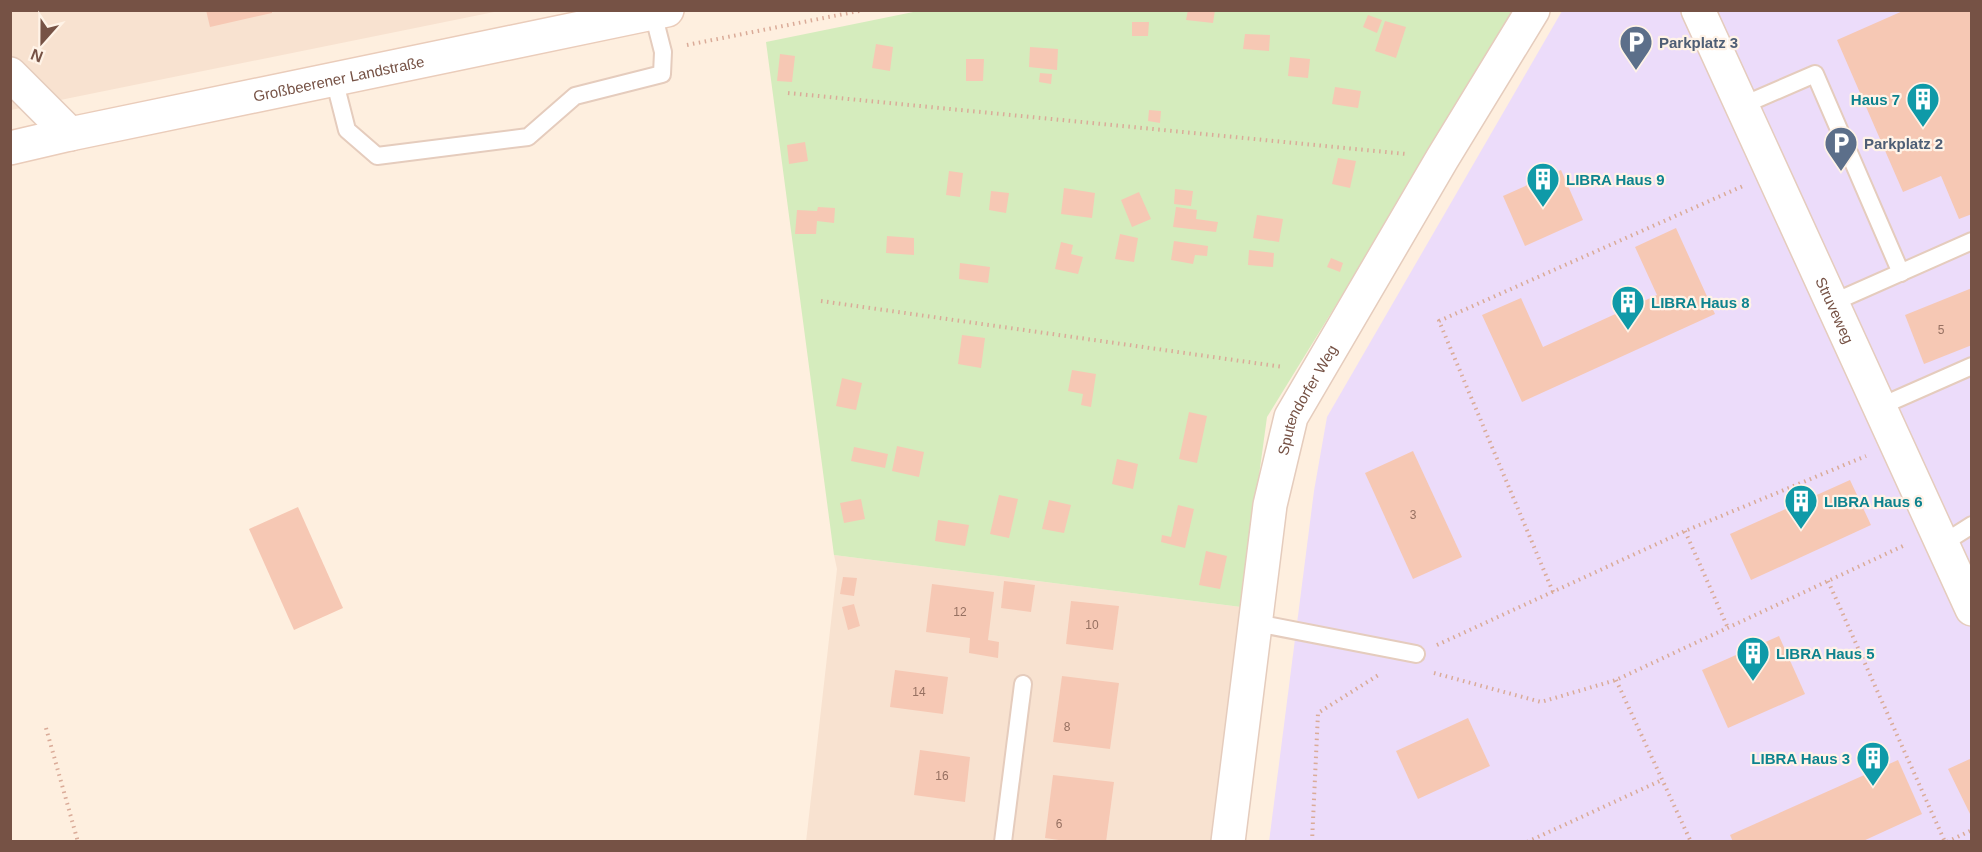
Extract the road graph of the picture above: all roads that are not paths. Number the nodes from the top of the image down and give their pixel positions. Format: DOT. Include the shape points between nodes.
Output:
graph roads {
  1 [pos="1533,10"];
  2 [pos="1698,10"];
  3 [pos="660,12"];
  4 [pos="10,74"];
  5 [pos="334,79"];
  6 [pos="1741,106"];
  7 [pos="70,134"];
  8 [pos="10,148"];
  9 [pos="1971,241"];
  10 [pos="1901,273"];
  11 [pos="1832,303"];
  12 [pos="1971,366"];
  13 [pos="1879,407"];
  14 [pos="1971,525"];
  15 [pos="1939,538"];
  16 [pos="1971,609"];
  17 [pos="1256,623"];
  18 [pos="1416,654"];
  19 [pos="1023,684"];
  20 [pos="1003,842"];
  21 [pos="1228,842"];
  1 -- 17 [label="street, Sputendorfer Weg" via="1291,417 1270,505"];
  2 -- 6 [label="street, Struveweg"];
  3 -- 5 [label="street, Großbeerener Landstraße"];
  3 -- 5 [label="lane" via="662,74 575,96 528,138 377,156 347,130"];
  4 -- 7 [label="street"];
  5 -- 7 [label="street, Großbeerener Landstraße"];
  6 -- 10 [label="lane" via="1815,74"];
  6 -- 11 [label="street, Struveweg"];
  7 -- 8 [label="street, Großbeerener Landstraße"];
  9 -- 10 [label="lane"];
  10 -- 11 [label="lane"];
  11 -- 13 [label="street, Struveweg"];
  12 -- 13 [label="lane"];
  13 -- 15 [label="street, Struveweg"];
  14 -- 15 [label="lane"];
  15 -- 16 [label="street, Struveweg"];
  17 -- 18 [label="lane"];
  17 -- 21 [label="street, Sputendorfer Weg"];
  19 -- 20 [label="lane"];
}
